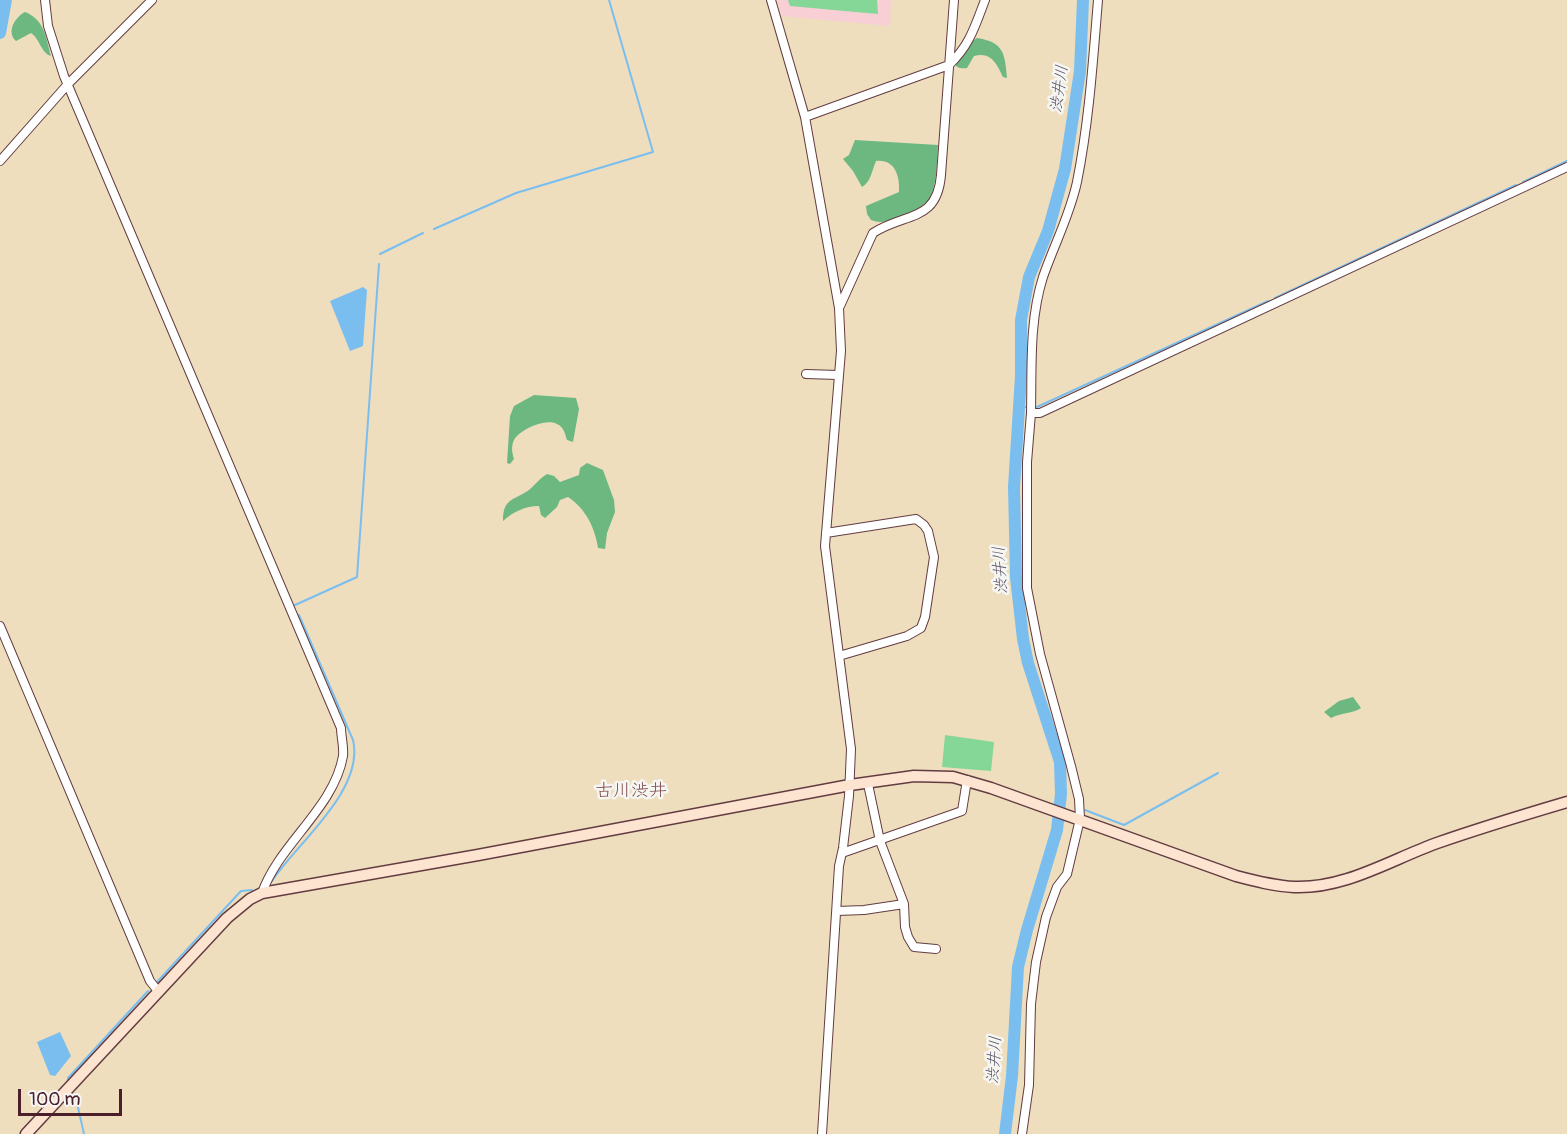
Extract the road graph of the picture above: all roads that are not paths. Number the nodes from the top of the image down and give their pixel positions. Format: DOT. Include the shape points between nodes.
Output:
graph roads {
  1 [pos="45,0"];
  2 [pos="152,0"];
  3 [pos="771,0"];
  4 [pos="954,0"];
  5 [pos="985,0"];
  6 [pos="1098,0"];
  7 [pos="949,65"];
  8 [pos="68,84"];
  9 [pos="805,117"];
  10 [pos="0,161"];
  11 [pos="1567,167"];
  12 [pos="839,308"];
  13 [pos="806,374"];
  14 [pos="838,375"];
  15 [pos="1031,413"];
  16 [pos="826,533"];
  17 [pos="0,626"];
  18 [pos="839,656"];
  19 [pos="967,780"];
  20 [pos="867,784"];
  21 [pos="850,785"];
  22 [pos="1567,802"];
  23 [pos="1078,818"];
  24 [pos="879,839"];
  25 [pos="842,853"];
  26 [pos="262,893"];
  27 [pos="904,904"];
  28 [pos="837,911"];
  29 [pos="936,949"];
  30 [pos="158,991"];
  31 [pos="26,1134"];
  32 [pos="822,1134"];
  33 [pos="1022,1134"];
  1 -- 8 [label="street" via="48,26"];
  2 -- 8 [label="street"];
  3 -- 9 [label="street"];
  4 -- 7 [label="street"];
  5 -- 7 [label="street" via="970,40"];
  6 -- 15 [label="street" via="1077,181 1043,279 1032,332"];
  7 -- 9 [label="street"];
  7 -- 12 [label="street" via="940,188 936,197 921,212 873,234"];
  8 -- 10 [label="street"];
  8 -- 26 [label="street" via="341,728 343,754 336,776"];
  9 -- 12 [label="street"];
  11 -- 15 [label="street" via="1040,413"];
  12 -- 14 [label="street"];
  13 -- 14 [label="street"];
  14 -- 16 [label="street"];
  15 -- 23 [label="street" via="1028,588 1040,654 1079,799"];
  16 -- 18 [label="street"];
  16 -- 18 [label="street" via="916,519 928,531 934,557 921,628 907,636"];
  17 -- 30 [label="street" via="150,981"];
  18 -- 21 [label="street" via="851,749"];
  19 -- 20 [label="street" via="914,776"];
  19 -- 23 [label="street"];
  19 -- 24 [label="street" via="962,811"];
  20 -- 21 [label="street"];
  20 -- 24 [label="street"];
  21 -- 25 [label="street"];
  21 -- 26 [label="street"];
  22 -- 23 [label="street" via="1436,844 1346,880 1308,887 1266,884 1236,876"];
  23 -- 33 [label="street" via="1067,874 1046,917 1036,962 1029,1085"];
  24 -- 25 [label="street"];
  24 -- 27 [label="street"];
  25 -- 28 [label="street"];
  26 -- 30 [label="street" via="238,908"];
  27 -- 28 [label="street"];
  27 -- 29 [label="street" via="905,927 914,947"];
  28 -- 32 [label="street"];
  30 -- 31 [label="street"];
}
